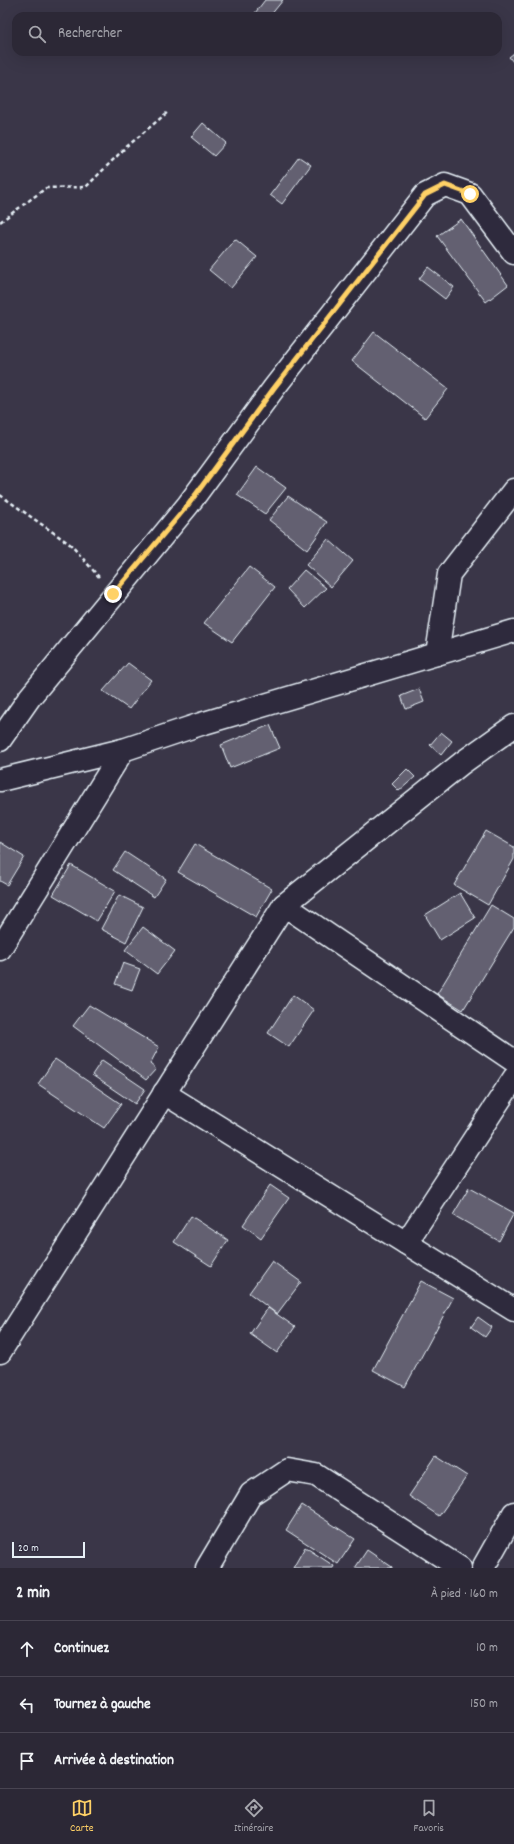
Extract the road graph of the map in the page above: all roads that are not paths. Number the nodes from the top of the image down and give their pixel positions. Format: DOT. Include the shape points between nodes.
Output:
graph roads {
  1 [pos="514,253"];
  2 [pos="514,490"];
  3 [pos="514,631"];
  4 [pos="437,654"];
  5 [pos="514,726"];
  6 [pos="0,740"];
  7 [pos="123,750"];
  8 [pos="0,780"];
  9 [pos="284,905"];
  10 [pos="0,949"];
  11 [pos="514,1061"];
  12 [pos="514,1078"];
  13 [pos="164,1093"];
  14 [pos="406,1243"];
  15 [pos="514,1310"];
  16 [pos="0,1352"];
  17 [pos="514,1513"];
  18 [pos="207,1568"];
  19 [pos="460,1568"];
  20 [pos="483,1568"];
  1 -- 6 [label="street" via="470,194 445,185 425,195 274,388 188,505 30,697"];
  2 -- 4 [label="street" via="449,574"];
  3 -- 4 [label="street"];
  4 -- 7 [label="street" via="201,724"];
  5 -- 9 [label="street" via="462,763"];
  7 -- 8 [label="street"];
  7 -- 10 [label="street"];
  9 -- 11 [label="street"];
  9 -- 13 [label="street"];
  12 -- 14 [label="street"];
  13 -- 14 [label="street"];
  13 -- 16 [label="street"];
  14 -- 15 [label="street"];
  17 -- 20 [label="street"];
  18 -- 19 [label="street" via="251,1494 286,1470 316,1475"];
}
